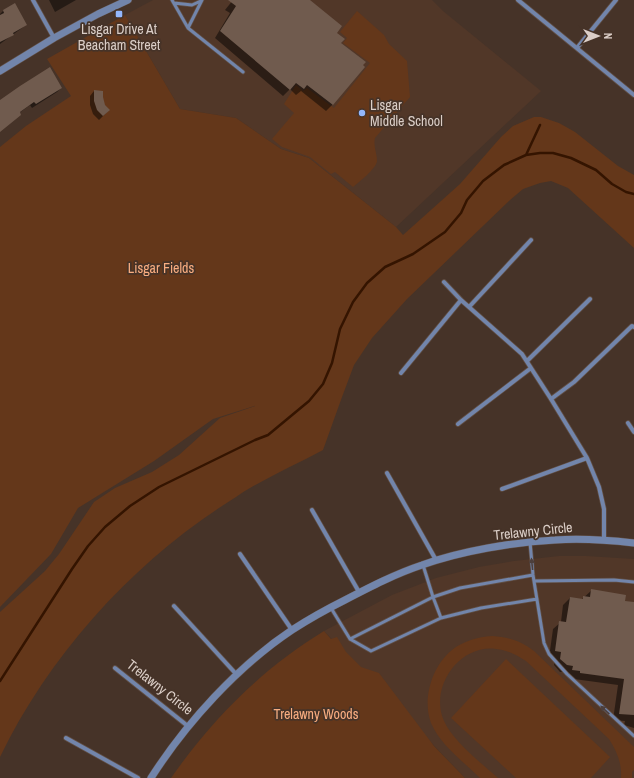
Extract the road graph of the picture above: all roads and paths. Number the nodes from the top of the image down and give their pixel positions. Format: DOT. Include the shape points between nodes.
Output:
graph roads {
  1 [pos="33,0"];
  2 [pos="128,0"];
  3 [pos="202,0"];
  4 [pos="518,0"];
  5 [pos="616,0"];
  6 [pos="173,2"];
  7 [pos="188,28"];
  8 [pos="54,38"];
  9 [pos="577,48"];
  10 [pos="0,71"];
  11 [pos="243,72"];
  12 [pos="634,95"];
  13 [pos="531,240"];
  14 [pos="444,282"];
  15 [pos="590,299"];
  16 [pos="461,300"];
  17 [pos="469,307"];
  18 [pos="634,327"];
  19 [pos="527,361"];
  20 [pos="531,368"];
  21 [pos="401,372"];
  22 [pos="551,399"];
  23 [pos="628,423"];
  24 [pos="458,424"];
  25 [pos="634,432"];
  26 [pos="586,458"];
  27 [pos="387,473"];
  28 [pos="502,489"];
  29 [pos="312,510"];
  30 [pos="604,540"];
  31 [pos="530,542"];
  32 [pos="634,543"];
  33 [pos="240,554"];
  34 [pos="436,560"];
  35 [pos="423,564"];
  36 [pos="533,575"];
  37 [pos="534,581"];
  38 [pos="634,582"];
  39 [pos="359,592"];
  40 [pos="433,597"];
  41 [pos="537,599"];
  42 [pos="174,606"];
  43 [pos="330,608"];
  44 [pos="441,618"];
  45 [pos="292,630"];
  46 [pos="350,639"];
  47 [pos="115,668"];
  48 [pos="237,675"];
  49 [pos="189,727"];
  50 [pos="634,736"];
  51 [pos="66,738"];
  52 [pos="138,778"];
  53 [pos="151,778"];
  1 -- 8 [label="street"];
  2 -- 8 [label="street"];
  3 -- 6 [label="lane" via="192,5"];
  3 -- 7 [label="lane"];
  4 -- 9 [label="street"];
  5 -- 9 [label="street"];
  6 -- 7 [label="lane"];
  7 -- 11 [label="lane"];
  8 -- 10 [label="street"];
  9 -- 12 [label="street"];
  13 -- 17 [label="street"];
  14 -- 16 [label="street"];
  15 -- 19 [label="street"];
  16 -- 17 [label="street"];
  16 -- 21 [label="street"];
  17 -- 19 [label="street"];
  18 -- 22 [label="street" via="632,326 574,382"];
  19 -- 20 [label="street"];
  20 -- 22 [label="street"];
  20 -- 24 [label="street"];
  22 -- 26 [label="street"];
  23 -- 25 [label="street"];
  26 -- 28 [label="street"];
  26 -- 30 [label="street" via="599,487 604,509"];
  27 -- 34 [label="street"];
  29 -- 39 [label="street"];
  30 -- 31 [label="street, Trelawny Circle"];
  30 -- 32 [label="street, Trelawny Circle"];
  31 -- 34 [label="street, Trelawny Circle"];
  36 -- 31 [label="lane, one-way"];
  33 -- 45 [label="street"];
  34 -- 35 [label="street, Trelawny Circle"];
  35 -- 39 [label="street, Trelawny Circle"];
  35 -- 40 [label="lane"];
  36 -- 37 [label="lane"];
  36 -- 40 [label="lane" via="460,588"];
  37 -- 38 [label="lane"];
  37 -- 41 [label="lane"];
  39 -- 43 [label="street, Trelawny Circle"];
  40 -- 44 [label="lane"];
  40 -- 46 [label="lane"];
  41 -- 44 [label="lane" via="481,608"];
  50 -- 41 [label="lane, one-way" via="549,654 544,643"];
  42 -- 48 [label="street"];
  43 -- 45 [label="street, Trelawny Circle"];
  43 -- 46 [label="lane"];
  44 -- 46 [label="lane" via="371,651"];
  45 -- 48 [label="street, Trelawny Circle"];
  47 -- 49 [label="street, Trelawny Circle"];
  48 -- 49 [label="street, Trelawny Circle"];
  49 -- 53 [label="street, Trelawny Circle"];
  51 -- 52 [label="street"];
}
